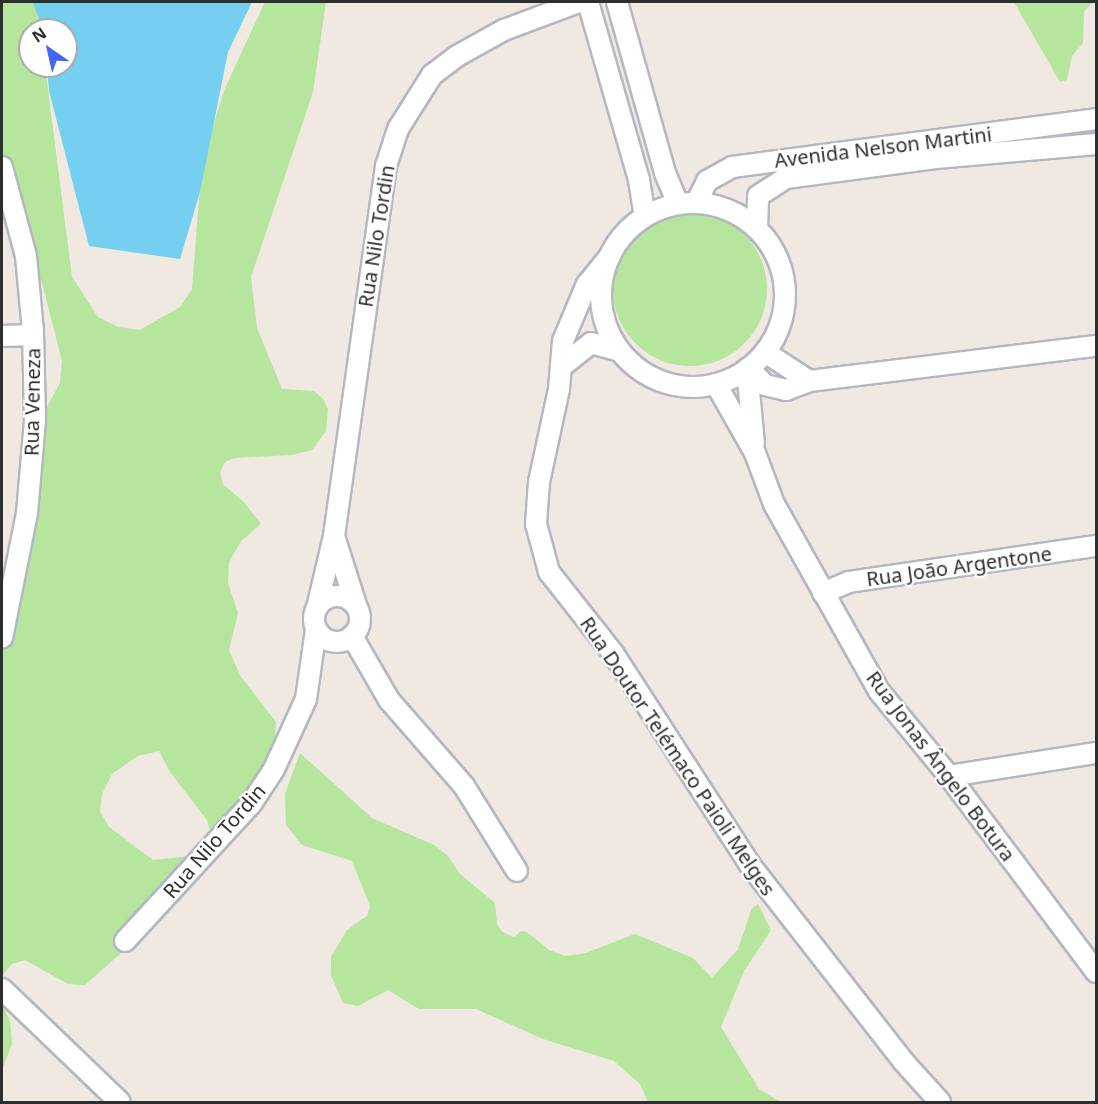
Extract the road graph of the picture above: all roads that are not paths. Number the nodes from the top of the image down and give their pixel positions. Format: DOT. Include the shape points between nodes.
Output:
graph roads {
  1 [pos="579,2"];
  2 [pos="588,2"];
  3 [pos="617,2"];
  4 [pos="1091,120"];
  5 [pos="1096,147"];
  6 [pos="2,167"];
  7 [pos="687,203"];
  8 [pos="645,216"];
  9 [pos="757,228"];
  10 [pos="610,255"];
  11 [pos="33,335"];
  12 [pos="2,336"];
  13 [pos="1096,346"];
  14 [pos="618,350"];
  15 [pos="765,352"];
  16 [pos="562,366"];
  17 [pos="748,368"];
  18 [pos="809,381"];
  19 [pos="716,384"];
  20 [pos="755,453"];
  21 [pos="334,536"];
  22 [pos="1096,546"];
  23 [pos="823,593"];
  24 [pos="356,605"];
  25 [pos="317,608"];
  26 [pos="316,630"];
  27 [pos="352,636"];
  28 [pos="2,638"];
  29 [pos="1096,753"];
  30 [pos="949,776"];
  31 [pos="517,872"];
  32 [pos="125,941"];
  33 [pos="1096,972"];
  34 [pos="2,989"];
  35 [pos="120,1102"];
  36 [pos="940,1102"];
  1 -- 21 [label="street, Rua Nilo Tordin" via="504,30 458,56 432,75 398,129 386,166"];
  2 -- 8 [label="street" via="639,180"];
  3 -- 7 [label="street" via="665,173"];
  4 -- 5 [label="street, Avenida Nelson Martini"];
  4 -- 7 [label="street, Avenida Nelson Martini" via="732,167 707,181"];
  5 -- 9 [label="street, Avenida Nelson Martini" via="936,158 786,178 758,196"];
  6 -- 11 [label="street, Rua Veneza" via="26,256"];
  7 -- 8 [label="street"];
  7 -- 9 [label="street" via="729,210"];
  8 -- 10 [label="street" via="624,233"];
  9 -- 15 [label="street" via="773,248 783,273 786,299 781,325"];
  10 -- 14 [label="street" via="602,281 601,308"];
  10 -- 16 [label="street, Rua Doutor Telémaco Paioli Melges" via="587,284 563,341"];
  11 -- 12 [label="street"];
  11 -- 28 [label="street, Rua Veneza" via="35,420 27,513"];
  13 -- 18 [label="street"];
  14 -- 16 [label="street" via="591,343"];
  14 -- 19 [label="street" via="653,378 675,386"];
  15 -- 17 [label="street"];
  15 -- 18 [label="street"];
  16 -- 36 [label="street, Rua Doutor Telémaco Paioli Melges" via="539,482 536,524 549,572 613,653 750,866 903,1061"];
  17 -- 18 [label="street" via="765,385 777,389"];
  17 -- 19 [label="street"];
  17 -- 20 [label="street, Rua Jonas Ângelo Botura"];
  19 -- 20 [label="street, Rua Jonas Ângelo Botura"];
  20 -- 23 [label="street, Rua Jonas Ângelo Botura" via="774,504"];
  21 -- 24 [label="street, Rua Nilo Tordin"];
  21 -- 25 [label="street, Rua Nilo Tordin"];
  22 -- 23 [label="street, Rua João Argentone" via="849,582"];
  23 -- 30 [label="street, Rua Jonas Ângelo Botura" via="879,691"];
  24 -- 25 [label="street" via="336,596"];
  24 -- 27 [label="street" via="360,619"];
  25 -- 26 [label="street"];
  26 -- 27 [label="street" via="335,642"];
  26 -- 32 [label="street, Rua Nilo Tordin" via="306,699 274,769 251,804"];
  27 -- 31 [label="street" via="389,700 464,786"];
  29 -- 30 [label="street"];
  30 -- 33 [label="street, Rua Jonas Ângelo Botura"];
  34 -- 35 [label="street"];
}
